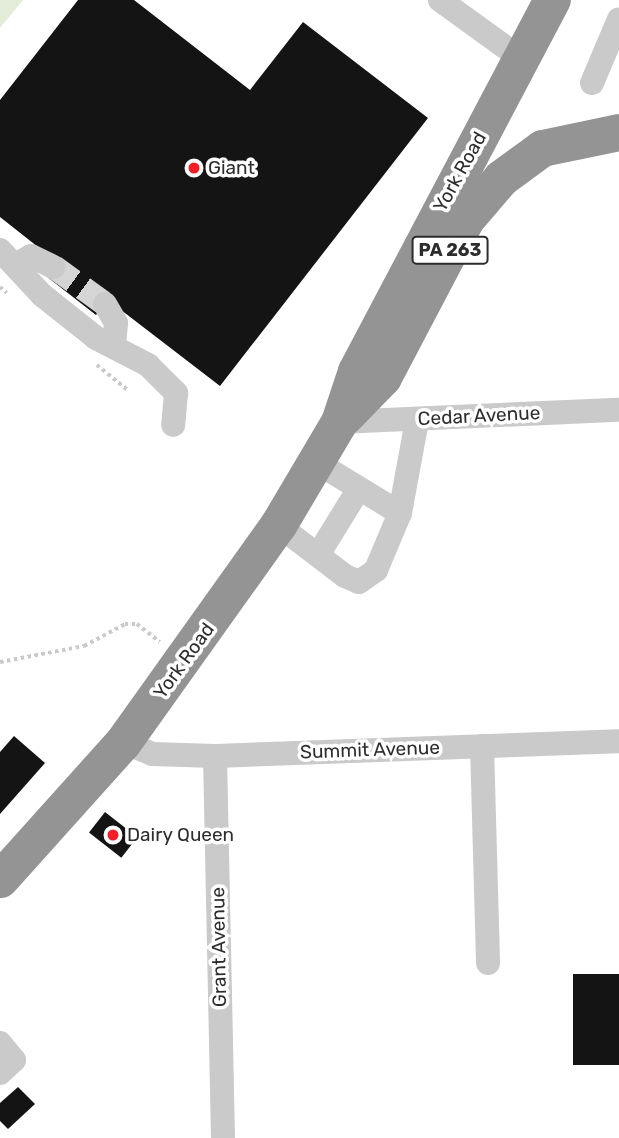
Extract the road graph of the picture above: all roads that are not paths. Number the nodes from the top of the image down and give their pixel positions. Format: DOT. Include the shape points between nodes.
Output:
graph roads {
  1 [pos="440,0"];
  2 [pos="552,0"];
  3 [pos="619,19"];
  4 [pos="523,60"];
  5 [pos="592,83"];
  6 [pos="619,132"];
  7 [pos="7,258"];
  8 [pos="54,267"];
  9 [pos="105,304"];
  10 [pos="114,347"];
  11 [pos="619,410"];
  12 [pos="417,420"];
  13 [pos="339,422"];
  14 [pos="173,425"];
  15 [pos="316,462"];
  16 [pos="358,489"];
  17 [pos="400,513"];
  18 [pos="278,525"];
  19 [pos="318,555"];
  20 [pos="619,741"];
  21 [pos="124,742"];
  22 [pos="482,746"];
  23 [pos="215,756"];
  24 [pos="3,871"];
  25 [pos="488,962"];
  26 [pos="0,1043"];
  27 [pos="0,1073"];
  28 [pos="223,1138"];
  1 -- 4 [label="street"];
  2 -- 4 [label="highway, York Road / PA 263"];
  3 -- 5 [label="street"];
  4 -- 13 [label="highway, York Road / PA 263" via="356,370"];
  6 -- 13 [label="highway, York Road / PA 263" via="542,148 501,178 466,219 383,377"];
  7 -- 8 [label="street" via="31,256"];
  7 -- 10 [label="street" via="43,295"];
  9 -- 10 [label="street" via="116,323"];
  10 -- 14 [label="street" via="148,365 176,393"];
  11 -- 12 [label="street, Cedar Avenue"];
  12 -- 13 [label="street, Cedar Avenue"];
  12 -- 17 [label="street"];
  13 -- 15 [label="highway, York Road / PA 263"];
  15 -- 16 [label="street"];
  15 -- 18 [label="highway, York Road / PA 263"];
  16 -- 17 [label="street"];
  16 -- 19 [label="street"];
  17 -- 19 [label="street" via="376,570 359,582"];
  18 -- 19 [label="street"];
  18 -- 21 [label="highway, York Road / PA 263"];
  20 -- 22 [label="street, Summit Avenue"];
  21 -- 23 [label="street, Summit Avenue" via="152,754"];
  21 -- 24 [label="highway, York Road / PA 263"];
  22 -- 23 [label="street, Summit Avenue"];
  22 -- 25 [label="street"];
  23 -- 28 [label="street, Grant Avenue"];
  26 -- 27 [label="street" via="15,1060"];
}
